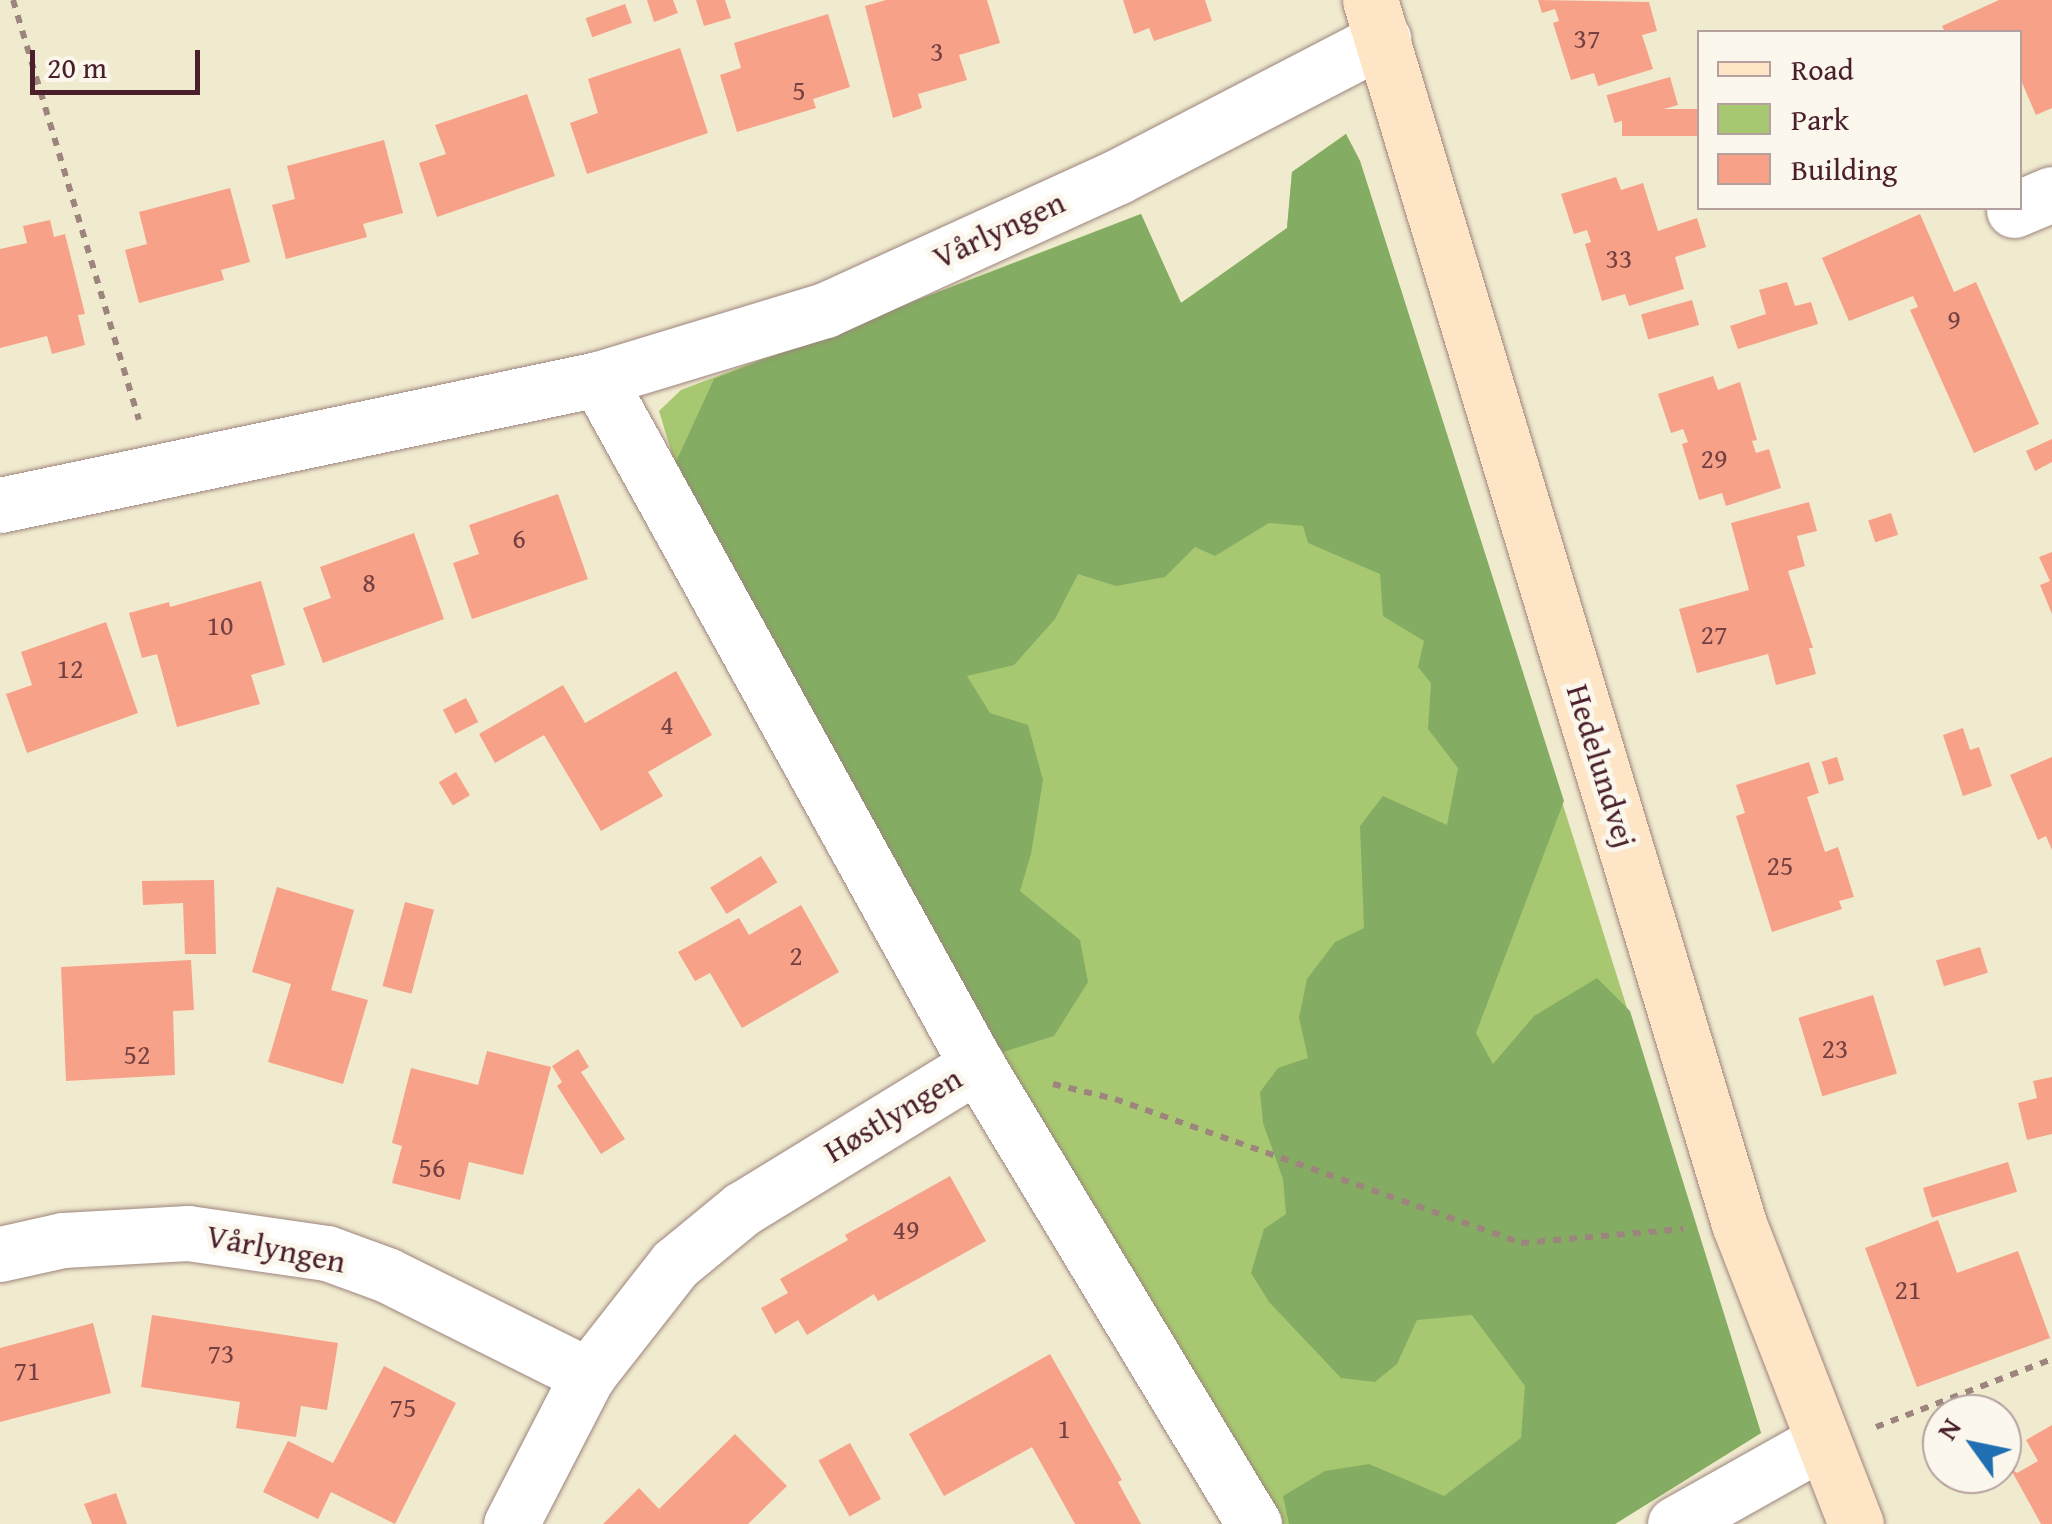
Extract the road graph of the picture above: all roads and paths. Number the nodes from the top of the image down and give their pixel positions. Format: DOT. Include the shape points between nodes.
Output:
graph roads {
  1 [pos="13,0"];
  2 [pos="1376,20"];
  3 [pos="598,379"];
  4 [pos="155,472"];
  5 [pos="0,505"];
  6 [pos="977,1065"];
  7 [pos="1739,1224"];
  8 [pos="0,1254"];
  9 [pos="2052,1360"];
  10 [pos="588,1375"];
  11 [pos="1821,1442"];
  12 [pos="511,1524"];
  13 [pos="1254,1524"];
  14 [pos="1674,1524"];
  15 [pos="1856,1524"];
  1 -- 4 [label="path"];
  2 -- 3 [label="street, Vårlyngen" via="1117,176 825,310"];
  2 -- 7 [label="street, Hedelundvej"];
  3 -- 4 [label="street, Vårlyngen"];
  3 -- 6 [label="street"];
  4 -- 5 [label="street, Vårlyngen"];
  6 -- 7 [label="path" via="1114,1099 1521,1243"];
  6 -- 10 [label="street, Høstlyngen" via="742,1209 675,1264"];
  6 -- 13 [label="street, Høstlyngen"];
  7 -- 11 [label="street, Hedelundvej"];
  8 -- 10 [label="street, Vårlyngen" via="63,1240 188,1233 327,1253 386,1275"];
  9 -- 11 [label="path" via="1870,1430"];
  10 -- 12 [label="street, Høstlyngen"];
  11 -- 14 [label="street"];
  11 -- 15 [label="street, Hedelundvej"];
}
